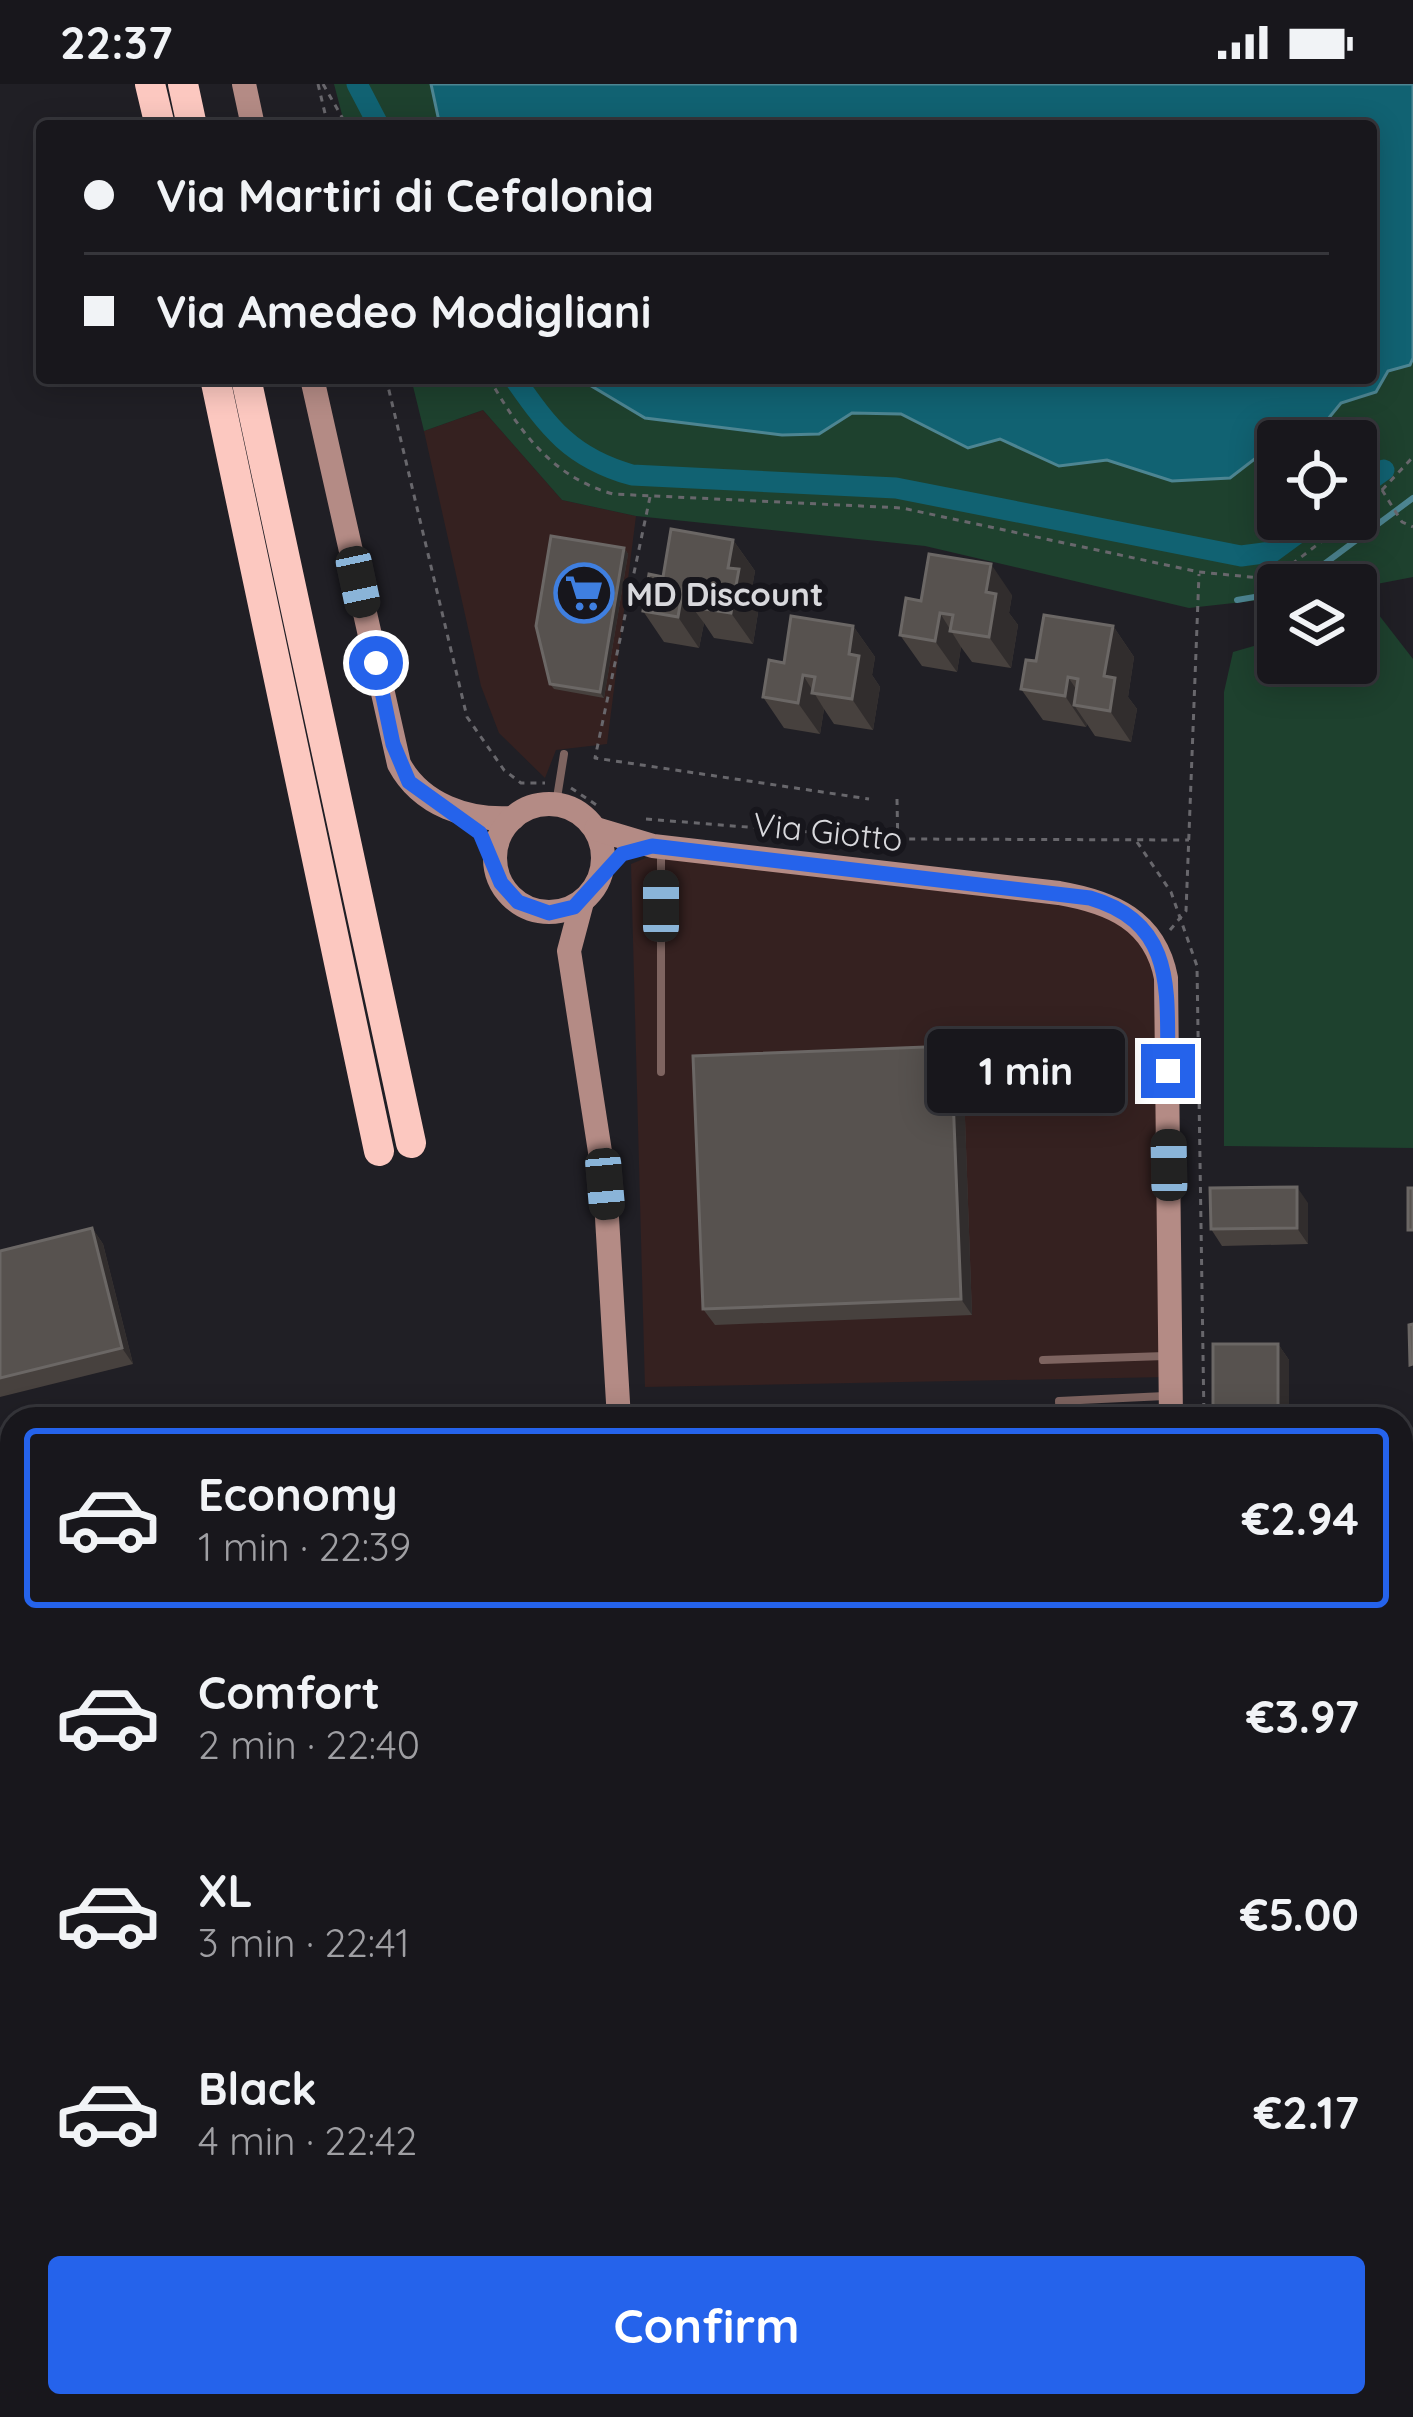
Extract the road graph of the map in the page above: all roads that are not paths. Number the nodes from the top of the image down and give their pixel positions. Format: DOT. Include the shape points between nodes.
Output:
graph roads {
  1 [pos="150,84"];
  2 [pos="183,84"];
  3 [pos="244,84"];
  4 [pos="159,120"];
  5 [pos="191,120"];
  6 [pos="253,120"];
  7 [pos="216,384"];
  8 [pos="247,384"];
  9 [pos="313,384"];
  10 [pos="564,754"];
  11 [pos="558,793"];
  12 [pos="451,808"];
  13 [pos="512,818"];
  14 [pos="602,822"];
  15 [pos="657,847"];
  16 [pos="495,859"];
  17 [pos="602,872"];
  18 [pos="581,902"];
  19 [pos="532,910"];
  20 [pos="569,952"];
  21 [pos="662,1072"];
  22 [pos="411,1143"];
  23 [pos="379,1151"];
  24 [pos="1173,1356"];
  25 [pos="1043,1360"];
  26 [pos="618,1407"];
  27 [pos="1059,1407"];
  28 [pos="1129,1407"];
  29 [pos="1175,1407"];
  1 -- 4 [label="highway"];
  2 -- 5 [label="highway"];
  3 -- 6 [label="street"];
  7 -- 23 [label="highway"];
  8 -- 22 [label="highway"];
  9 -- 12 [label="street" via="399,764 409,782"];
  10 -- 11 [label="lane"];
  11 -- 13 [label="street"];
  11 -- 14 [label="street"];
  12 -- 13 [label="street"];
  12 -- 16 [label="street"];
  13 -- 16 [label="street"];
  14 -- 15 [label="street, Via Giotto"];
  14 -- 17 [label="street"];
  15 -- 17 [label="street" via="622,854"];
  15 -- 21 [label="lane"];
  15 -- 24 [label="street, Via Giotto" via="1090,898 1133,919 1155,946 1166,978"];
  16 -- 19 [label="street" via="506,890"];
  17 -- 18 [label="street"];
  18 -- 19 [label="street" via="558,912"];
  18 -- 20 [label="street"];
  19 -- 20 [label="street"];
  20 -- 26 [label="street" via="605,1184"];
  24 -- 25 [label="lane"];
  24 -- 29 [label="street"];
  27 -- 28 [label="lane" via="1059,1401"];
}
